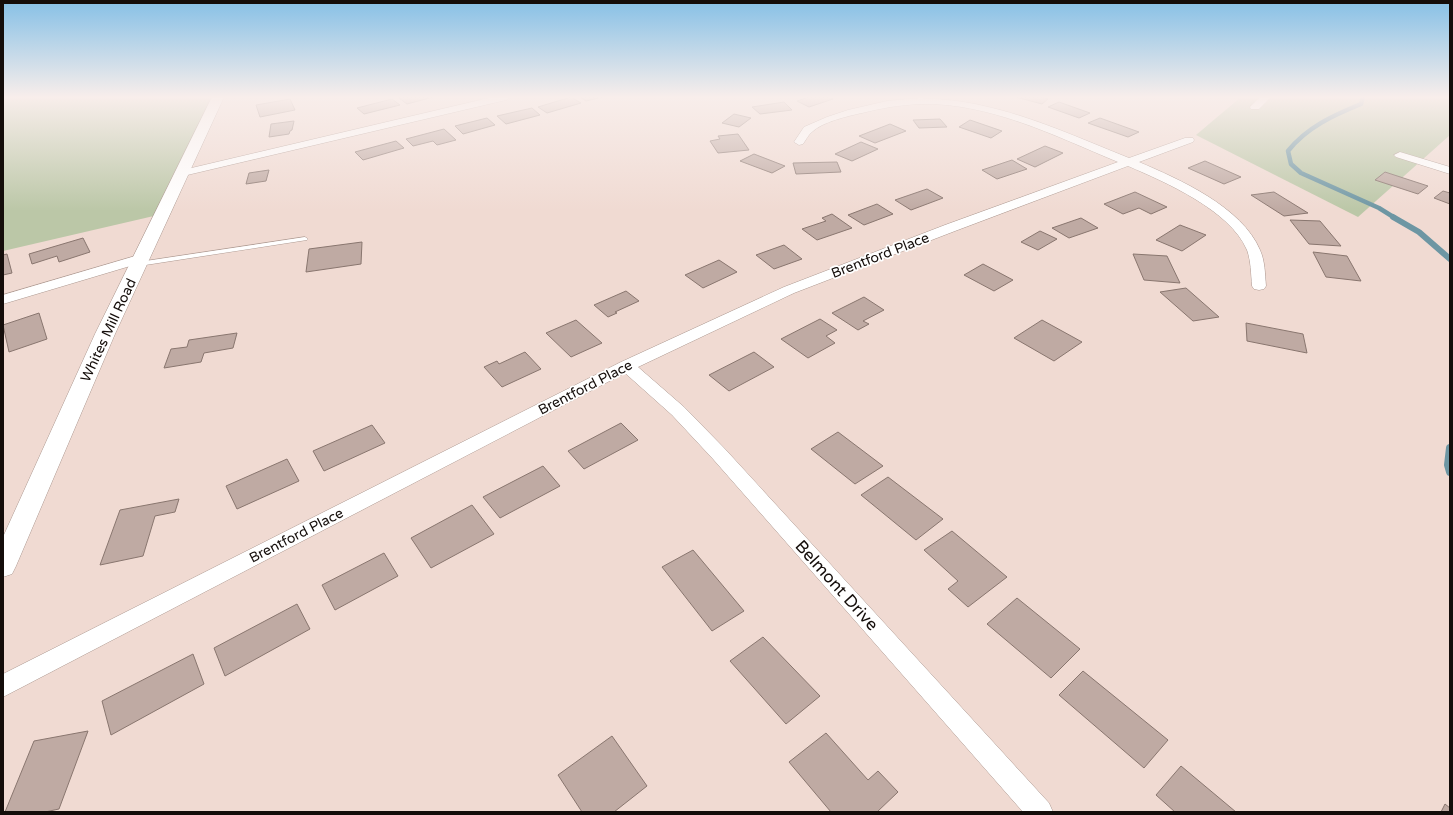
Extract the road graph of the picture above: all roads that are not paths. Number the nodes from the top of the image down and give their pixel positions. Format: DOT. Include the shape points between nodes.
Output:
graph roads {
  1 [pos="200,135"];
  2 [pos="344,135"];
  3 [pos="804,135"];
  4 [pos="1063,135"];
  5 [pos="1189,140"];
  6 [pos="799,142"];
  7 [pos="1400,155"];
  8 [pos="1130,163"];
  9 [pos="1450,171"];
  10 [pos="183,173"];
  11 [pos="305,239"];
  12 [pos="140,261"];
  13 [pos="1259,286"];
  14 [pos="3,300"];
  15 [pos="626,366"];
  16 [pos="3,566"];
  17 [pos="3,686"];
  18 [pos="1040,812"];
  1 -- 10 [label="street, Whites Mill Road"];
  2 -- 10 [label="street"];
  3 -- 6 [label="street"];
  4 -- 8 [label="street"];
  5 -- 8 [label="street, Brentford Place"];
  7 -- 9 [label="street"];
  8 -- 13 [label="street" via="1172,182 1213,204 1227,215 1255,251"];
  8 -- 15 [label="street, Brentford Place" via="789,290"];
  10 -- 12 [label="street, Whites Mill Road"];
  11 -- 12 [label="lane"];
  12 -- 14 [label="street"];
  12 -- 16 [label="street, Whites Mill Road" via="105,334"];
  15 -- 17 [label="street, Brentford Place"];
  15 -- 18 [label="street, Belmont Drive" via="678,412 719,454"];
}
